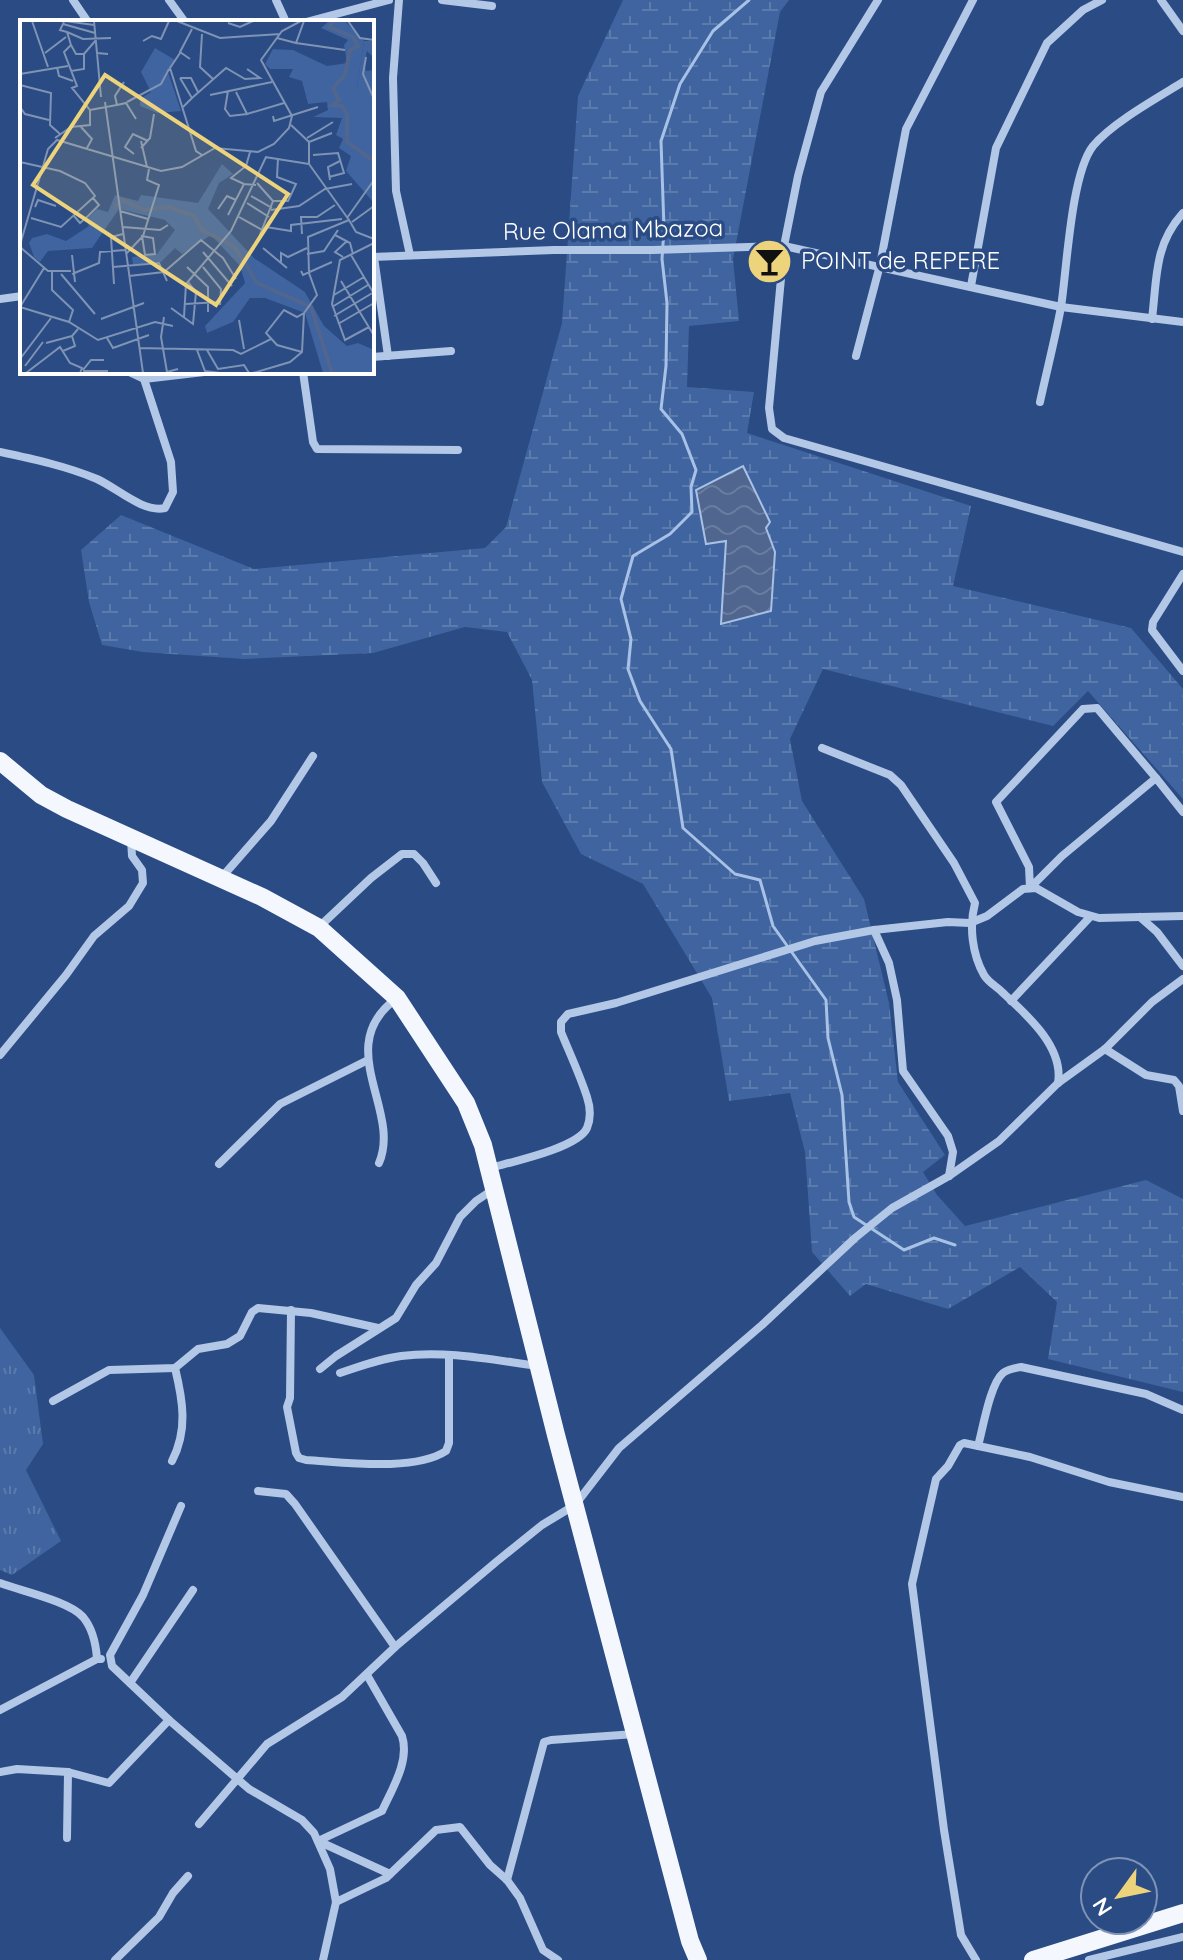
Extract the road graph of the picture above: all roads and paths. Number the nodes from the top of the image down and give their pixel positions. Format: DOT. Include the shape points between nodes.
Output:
graph roads {
  1 [pos="73,0"];
  2 [pos="169,0"];
  3 [pos="276,0"];
  4 [pos="389,0"];
  5 [pos="399,0"];
  6 [pos="442,0"];
  7 [pos="878,0"];
  8 [pos="973,0"];
  9 [pos="1102,0"];
  10 [pos="1161,0"];
  11 [pos="358,4"];
  12 [pos="492,6"];
  13 [pos="87,20"];
  14 [pos="184,20"];
  15 [pos="285,20"];
  16 [pos="312,20"];
  17 [pos="1183,31"];
  18 [pos="1183,82"];
  19 [pos="1183,213"];
  20 [pos="784,246"];
  21 [pos="410,255"];
  22 [pos="374,257"];
  23 [pos="374,264"];
  24 [pos="880,265"];
  25 [pos="971,286"];
  26 [pos="20,296"];
  27 [pos="0,299"];
  28 [pos="1061,307"];
  29 [pos="1152,319"];
  30 [pos="1183,322"];
  31 [pos="451,351"];
  32 [pos="388,356"];
  33 [pos="856,356"];
  34 [pos="374,357"];
  35 [pos="133,374"];
  36 [pos="186,374"];
  37 [pos="303,374"];
  38 [pos="144,379"];
  39 [pos="1040,402"];
  40 [pos="458,450"];
  41 [pos="0,452"];
  42 [pos="1183,552"];
  43 [pos="1183,574"];
  44 [pos="1183,671"];
  45 [pos="822,748"];
  46 [pos="313,756"];
  47 [pos="0,761"];
  48 [pos="1156,778"];
  49 [pos="1183,812"];
  50 [pos="131,839"];
  51 [pos="221,878"];
  52 [pos="436,883"];
  53 [pos="1030,888"];
  54 [pos="1183,916"];
  55 [pos="1090,917"];
  56 [pos="1140,917"];
  57 [pos="970,923"];
  58 [pos="319,928"];
  59 [pos="874,930"];
  60 [pos="1183,966"];
  61 [pos="1183,979"];
  62 [pos="397,998"];
  63 [pos="1011,1001"];
  64 [pos="1105,1049"];
  65 [pos="0,1055"];
  66 [pos="368,1060"];
  67 [pos="1058,1083"];
  68 [pos="1183,1111"];
  69 [pos="379,1163"];
  70 [pos="219,1164"];
  71 [pos="489,1169"];
  72 [pos="949,1176"];
  73 [pos="494,1188"];
  74 [pos="291,1310"];
  75 [pos="378,1328"];
  76 [pos="449,1355"];
  77 [pos="538,1366"];
  78 [pos="175,1368"];
  79 [pos="320,1369"];
  80 [pos="340,1373"];
  81 [pos="53,1401"];
  82 [pos="1183,1410"];
  83 [pos="978,1446"];
  84 [pos="172,1461"];
  85 [pos="258,1491"];
  86 [pos="1183,1497"];
  87 [pos="575,1505"];
  88 [pos="181,1506"];
  89 [pos="0,1583"];
  90 [pos="193,1590"];
  91 [pos="395,1647"];
  92 [pos="97,1659"];
  93 [pos="110,1660"];
  94 [pos="367,1675"];
  95 [pos="130,1683"];
  96 [pos="0,1710"];
  97 [pos="169,1720"];
  98 [pos="635,1734"];
  99 [pos="0,1772"];
  100 [pos="68,1772"];
  101 [pos="238,1779"];
  102 [pos="199,1824"];
  103 [pos="67,1838"];
  104 [pos="318,1841"];
  105 [pos="390,1874"];
  106 [pos="188,1876"];
  107 [pos="507,1880"];
  108 [pos="336,1902"];
  109 [pos="1183,1913"];
  110 [pos="1183,1937"];
  111 [pos="115,1960"];
  112 [pos="323,1960"];
  113 [pos="555,1960"];
  114 [pos="698,1960"];
  115 [pos="976,1960"];
  116 [pos="1033,1960"];
  117 [pos="1089,1960"];
  1 -- 13 [label="street"];
  2 -- 14 [label="street"];
  3 -- 15 [label="street"];
  4 -- 11 [label="street"];
  5 -- 21 [label="street" via="393,78 396,191"];
  6 -- 12 [label="street"];
  7 -- 20 [label="street" via="821,92"];
  8 -- 24 [label="street" via="906,129"];
  9 -- 25 [label="street" via="1047,43 996,148"];
  10 -- 17 [label="street"];
  11 -- 16 [label="street"];
  18 -- 28 [label="street" via="1091,149 1074,207"];
  19 -- 29 [label="street" via="1161,246"];
  20 -- 21 [label="street, Rue Olama Mbazoa"];
  20 -- 24 [label="street, Rue Olama Mbazoa"];
  20 -- 42 [label="street" via="769,408 772,429 784,438"];
  21 -- 22 [label="street, Rue Olama Mbazoa"];
  23 -- 32 [label="street"];
  24 -- 25 [label="street, Rue Olama Mbazoa"];
  24 -- 33 [label="street"];
  25 -- 28 [label="street, Rue Olama Mbazoa"];
  26 -- 27 [label="street"];
  28 -- 29 [label="street, Rue Olama Mbazoa"];
  28 -- 39 [label="street"];
  29 -- 30 [label="street, Rue Olama Mbazoa"];
  31 -- 32 [label="street"];
  32 -- 34 [label="street"];
  35 -- 38 [label="street"];
  36 -- 38 [label="street"];
  37 -- 40 [label="street" via="317,449"];
  38 -- 41 [label="street" via="171,462 173,492 165,508 152,509 49,462"];
  43 -- 44 [label="street" via="1152,630"];
  45 -- 57 [label="street" via="890,775 901,785 975,903"];
  46 -- 51 [label="street" via="271,821"];
  47 -- 50 [label="main road" via="41,795"];
  48 -- 49 [label="street"];
  48 -- 53 [label="street"];
  48 -- 53 [label="street" via="1097,708 1083,709 996,802 1029,867"];
  50 -- 51 [label="main road"];
  50 -- 65 [label="street" via="143,883"];
  51 -- 58 [label="main road"];
  52 -- 58 [label="street" via="414,854 402,854"];
  53 -- 55 [label="street"];
  53 -- 57 [label="street"];
  54 -- 56 [label="street"];
  55 -- 56 [label="street"];
  55 -- 63 [label="street"];
  56 -- 60 [label="street"];
  57 -- 59 [label="street"];
  57 -- 63 [label="street" via="985,976"];
  58 -- 62 [label="main road"];
  59 -- 71 [label="street" via="815,941 568,1014 561,1032 588,1099 587,1130 556,1148"];
  59 -- 72 [label="street" via="897,1000 903,1071 948,1136 953,1152"];
  61 -- 64 [label="street"];
  62 -- 66 [label="street" via="379,1014"];
  62 -- 71 [label="main road" via="466,1103"];
  63 -- 67 [label="street" via="1056,1054 1061,1068"];
  64 -- 67 [label="street"];
  64 -- 68 [label="street" via="1146,1075 1174,1080"];
  66 -- 69 [label="street" via="383,1142"];
  66 -- 70 [label="street" via="280,1104"];
  67 -- 72 [label="street" via="999,1141"];
  71 -- 73 [label="main road"];
  72 -- 87 [label="street" via="892,1208 855,1238 619,1448"];
  73 -- 75 [label="street" via="460,1217 436,1263 396,1318"];
  73 -- 77 [label="main road"];
  74 -- 75 [label="street"];
  74 -- 76 [label="street" via="287,1407 296,1453 306,1460 355,1465 421,1461 446,1451"];
  74 -- 78 [label="street" via="258,1308 240,1336 198,1349"];
  75 -- 79 [label="street"];
  76 -- 77 [label="street"];
  76 -- 80 [label="street" via="383,1359"];
  77 -- 87 [label="main road"];
  78 -- 81 [label="street" via="109,1370"];
  78 -- 84 [label="street" via="185,1421"];
  82 -- 83 [label="street" via="1146,1394 1021,1367 1002,1374 995,1385"];
  83 -- 86 [label="street"];
  83 -- 115 [label="street" via="962,1443 936,1479 912,1584 961,1935"];
  85 -- 91 [label="street" via="286,1494 295,1504"];
  87 -- 91 [label="street" via="542,1525"];
  87 -- 98 [label="main road"];
  88 -- 93 [label="street"];
  89 -- 92 [label="street" via="83,1616 95,1639"];
  90 -- 95 [label="street"];
  91 -- 94 [label="street"];
  92 -- 93 [label="street"];
  92 -- 96 [label="street"];
  93 -- 95 [label="street"];
  94 -- 101 [label="street" via="328,1708 267,1744"];
  94 -- 104 [label="street" via="402,1736 401,1769 382,1811"];
  95 -- 97 [label="street"];
  97 -- 100 [label="street" via="109,1783"];
  97 -- 101 [label="street"];
  98 -- 107 [label="street" via="544,1742"];
  98 -- 114 [label="main road"];
  99 -- 100 [label="street"];
  100 -- 103 [label="street"];
  101 -- 102 [label="street"];
  101 -- 104 [label="street" via="302,1820"];
  104 -- 105 [label="street"];
  104 -- 108 [label="street"];
  105 -- 107 [label="street" via="436,1830 453,1826 460,1827"];
  105 -- 108 [label="street"];
  106 -- 111 [label="street" via="159,1917"];
  107 -- 113 [label="street" via="543,1950"];
  108 -- 112 [label="street"];
  109 -- 116 [label="main road"];
  110 -- 117 [label="street"];
}
